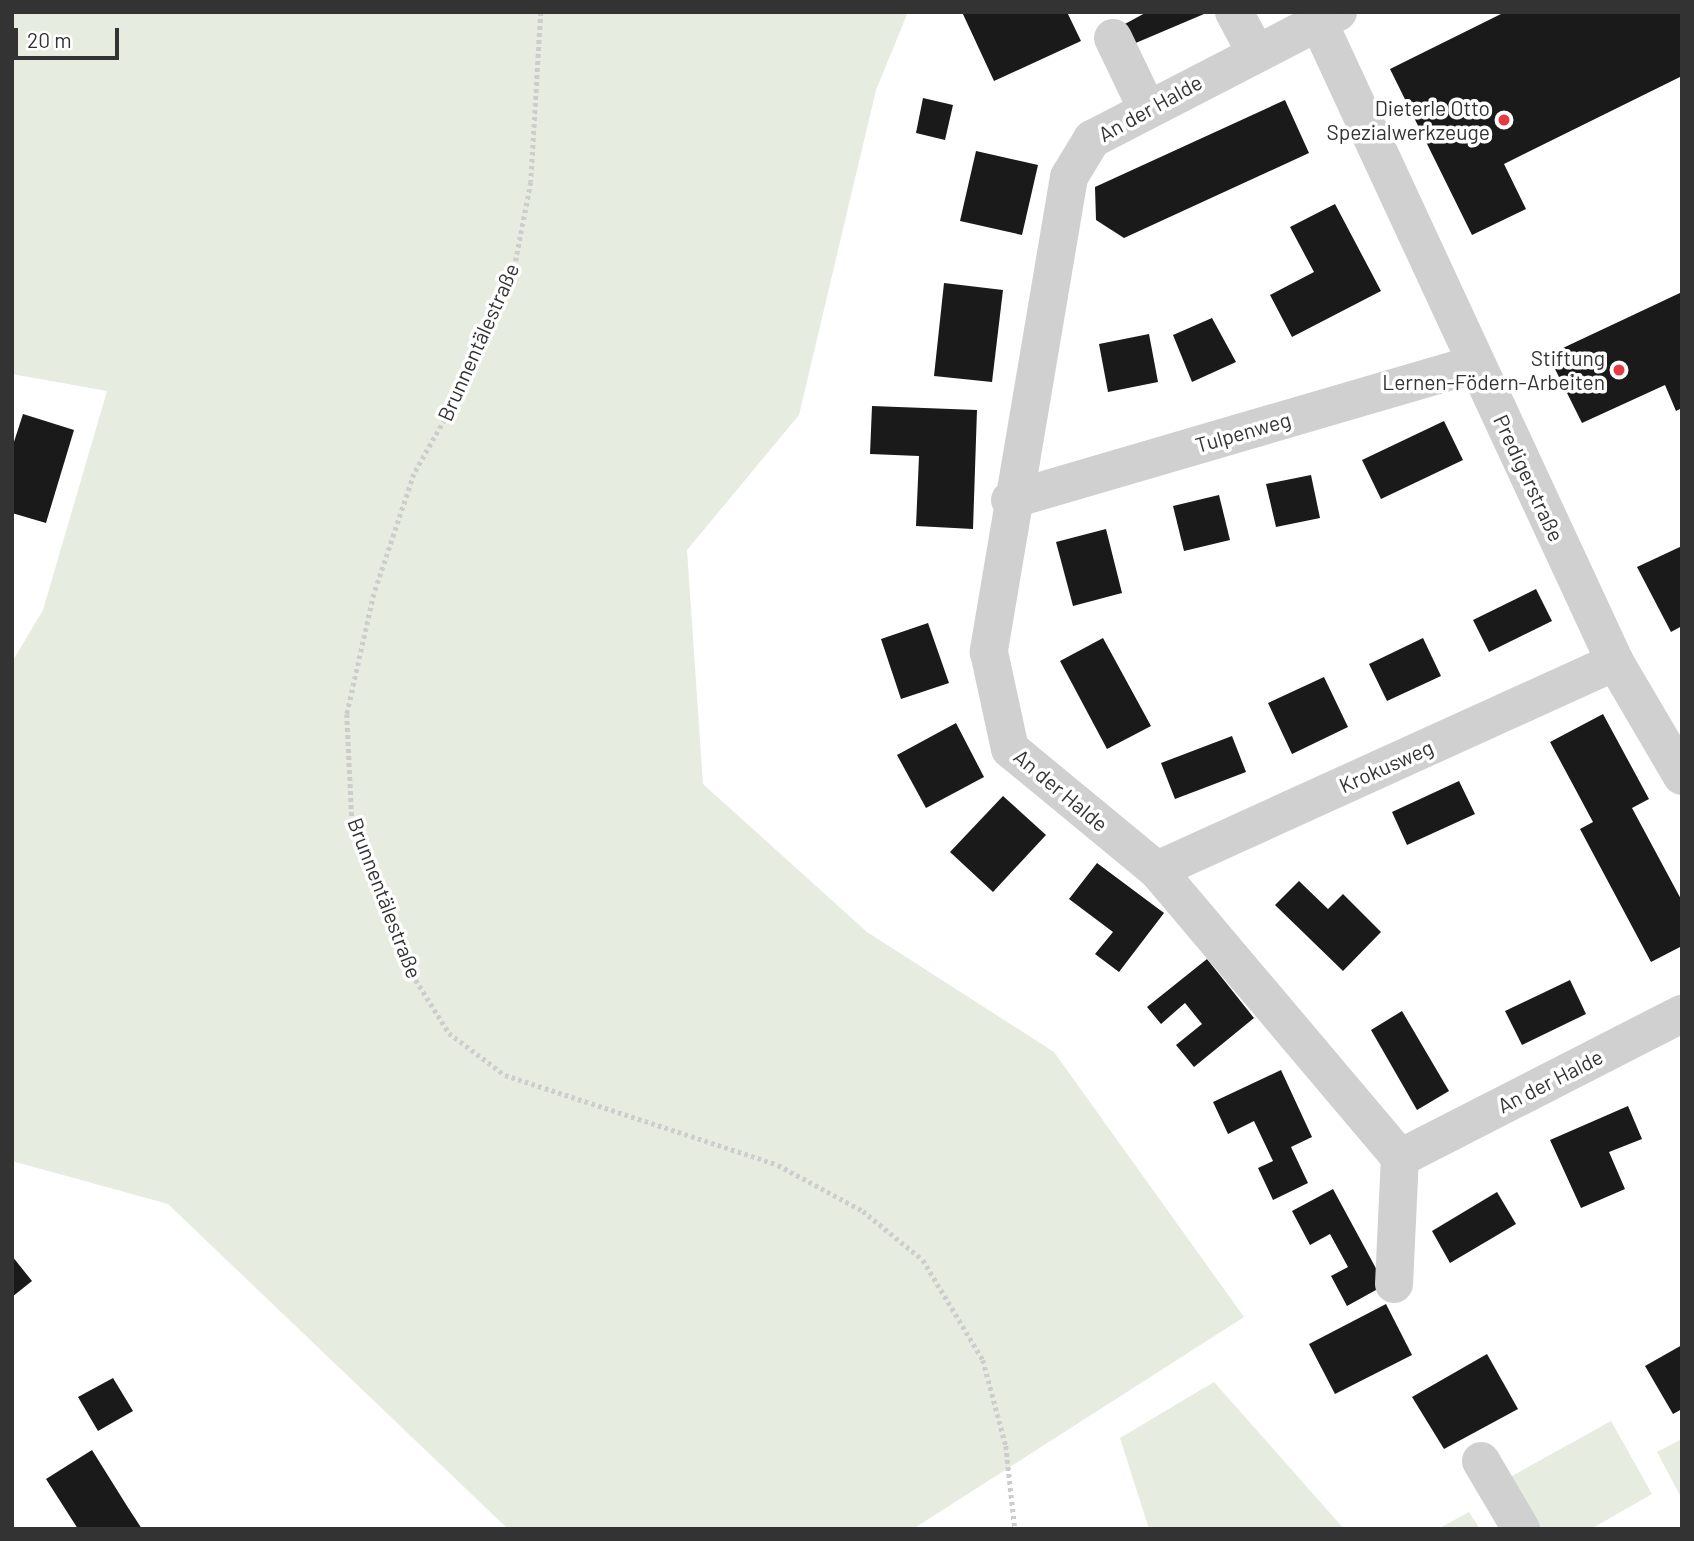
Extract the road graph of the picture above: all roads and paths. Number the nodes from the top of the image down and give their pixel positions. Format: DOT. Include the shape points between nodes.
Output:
graph roads {
  1 [pos="541,12"];
  2 [pos="1234,12"];
  3 [pos="1328,17"];
  4 [pos="1113,38"];
  5 [pos="1256,54"];
  6 [pos="1146,107"];
  7 [pos="1475,364"];
  8 [pos="1010,500"];
  9 [pos="1615,662"];
  10 [pos="1682,776"];
  11 [pos="1157,870"];
  12 [pos="1682,1014"];
  13 [pos="1400,1158"];
  14 [pos="1395,1284"];
  15 [pos="1481,1461"];
  16 [pos="1015,1529"];
  17 [pos="1521,1529"];
  1 -- 16 [label="path, Brunnentälestraße" via="531,182 514,270 462,389 414,474 374,594 347,714 352,820 412,974 449,1033 505,1075 778,1165 863,1211 923,1260 983,1360 1006,1446"];
  2 -- 5 [label="street"];
  3 -- 5 [label="street, An der Halde"];
  3 -- 7 [label="street, Predigerstraße"];
  4 -- 6 [label="street"];
  5 -- 6 [label="street, An der Halde"];
  6 -- 8 [label="street, An der Halde" via="1092,139 1069,177"];
  7 -- 8 [label="street, Tulpenweg"];
  7 -- 9 [label="street, Predigerstraße"];
  8 -- 11 [label="street, An der Halde" via="989,652 1010,749"];
  9 -- 10 [label="street, Predigerstraße"];
  9 -- 11 [label="street, Krokusweg"];
  11 -- 13 [label="street, An der Halde"];
  12 -- 13 [label="street, An der Halde"];
  13 -- 14 [label="street"];
  15 -- 17 [label="street"];
}
